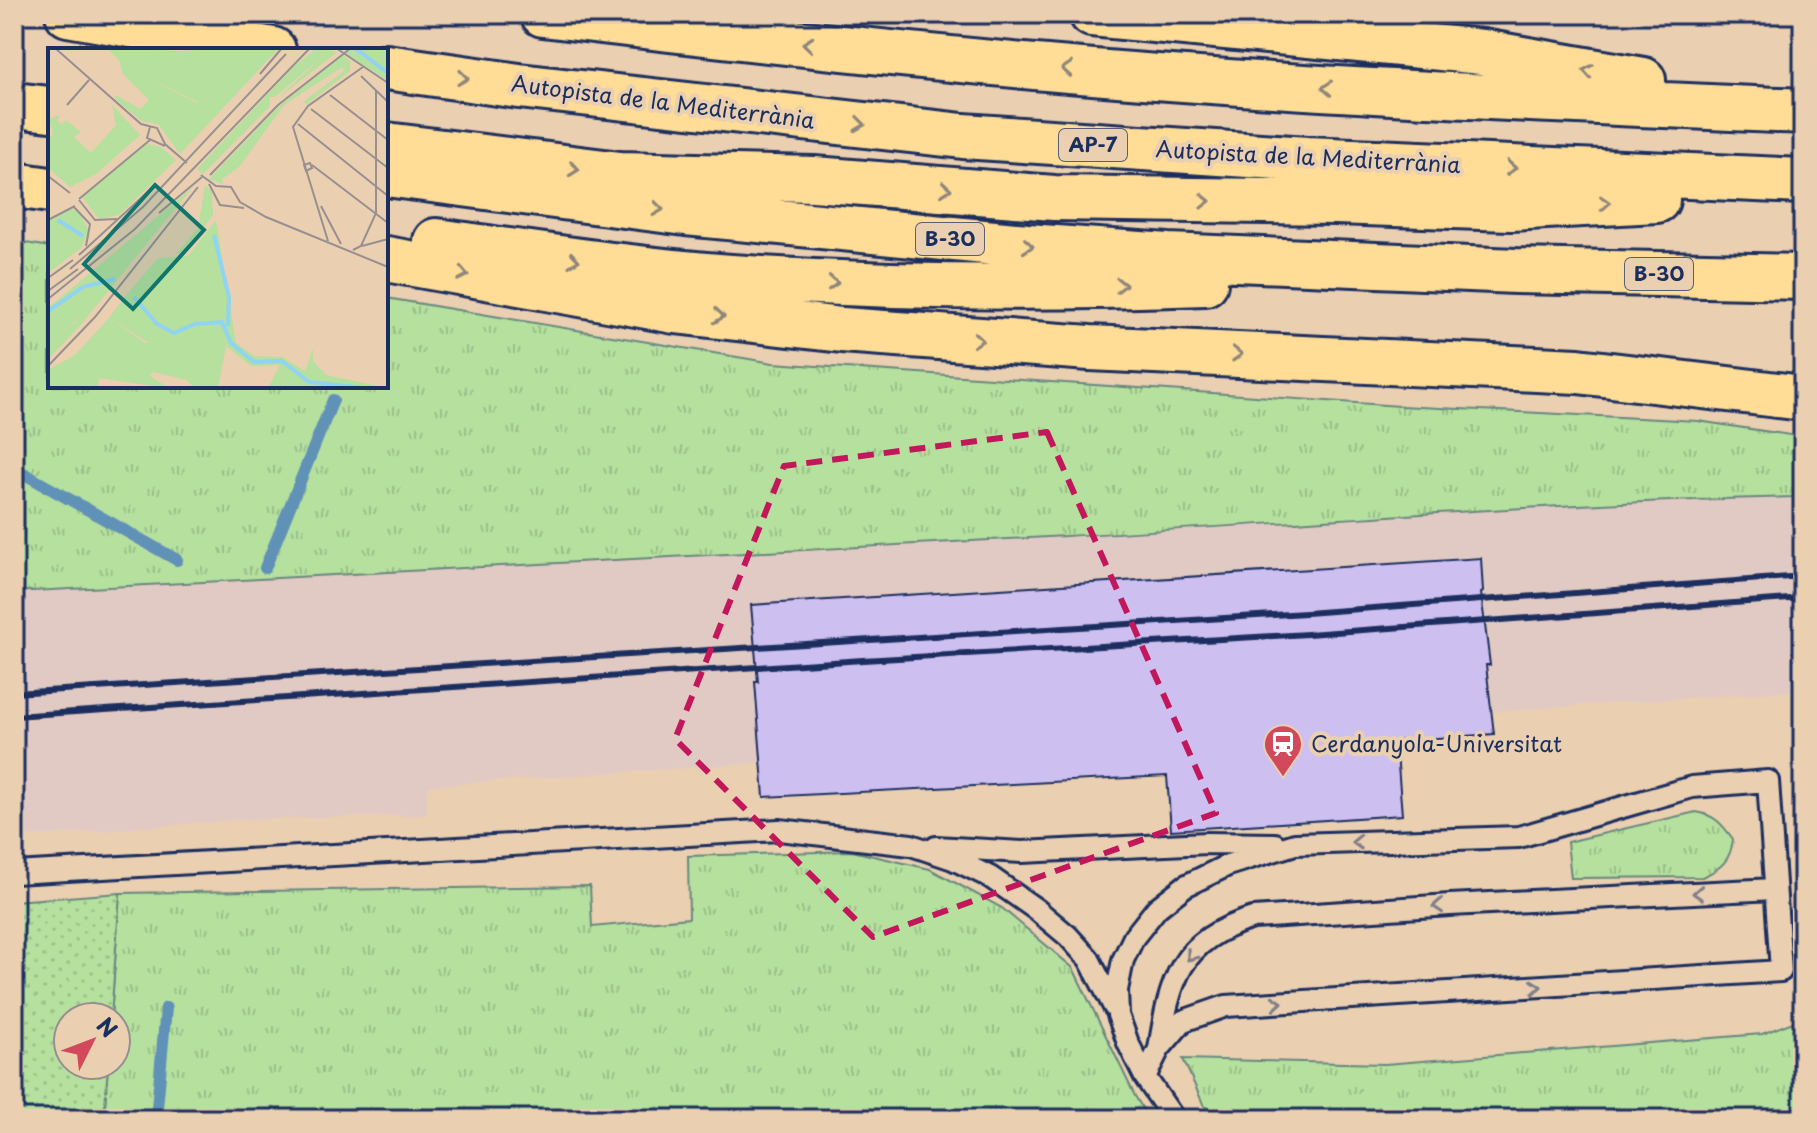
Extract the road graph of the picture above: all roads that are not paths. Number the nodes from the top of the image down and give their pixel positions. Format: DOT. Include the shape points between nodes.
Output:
graph roads {
  1 [pos="68,14"];
  2 [pos="543,14"];
  3 [pos="1092,14"];
  4 [pos="262,48"];
  5 [pos="388,67"];
  6 [pos="14,106"];
  7 [pos="1803,109"];
  8 [pos="48,112"];
  9 [pos="388,145"];
  10 [pos="388,174"];
  11 [pos="1803,181"];
  12 [pos="14,185"];
  13 [pos="48,190"];
  14 [pos="1803,191"];
  15 [pos="388,234"];
  16 [pos="388,259"];
  17 [pos="1516,271"];
  18 [pos="1803,277"];
  19 [pos="1803,398"];
  20 [pos="1295,844"];
  21 [pos="911,845"];
  22 [pos="14,873"];
  23 [pos="1775,889"];
  24 [pos="1118,1015"];
  25 [pos="1159,1049"];
  26 [pos="1145,1077"];
  27 [pos="1174,1119"];
  1 -- 4 [label="highway"];
  7 -- 2 [label="highway, one-way" via="1389,92 1038,67"];
  7 -- 3 [label="highway, one-way" via="1482,52"];
  5 -- 11 [label="highway, Autopista de la Mediterrània / AP-7, one-way" via="963,136 1307,159"];
  6 -- 8 [label="highway"];
  9 -- 14 [label="highway, one-way" via="620,174 814,179 1054,198 1511,208"];
  10 -- 17 [label="highway, B-30, one-way" via="686,213 1027,246"];
  12 -- 13 [label="highway"];
  15 -- 17 [label="highway, one-way" via="625,266 849,284 1141,285"];
  16 -- 19 [label="highway, one-way" via="675,311 842,330 1090,348 1578,371"];
  17 -- 18 [label="highway, B-30"];
  20 -- 21 [label="lane" via="1022,852"];
  23 -- 20 [label="lane, one-way" via="1768,781 1692,787 1519,837"];
  20 -- 24 [label="lane" via="1214,872 1157,908 1123,960"];
  21 -- 22 [label="lane" via="779,830"];
  21 -- 24 [label="lane" via="990,877 1037,910 1089,959"];
  23 -- 25 [label="lane, one-way" via="1253,918 1224,927 1194,950 1166,1001"];
  25 -- 23 [label="lane, one-way" via="1183,1021 1226,1006 1781,971"];
  24 -- 26 [label="lane"];
  25 -- 26 [label="lane"];
  26 -- 27 [label="lane"];
}
